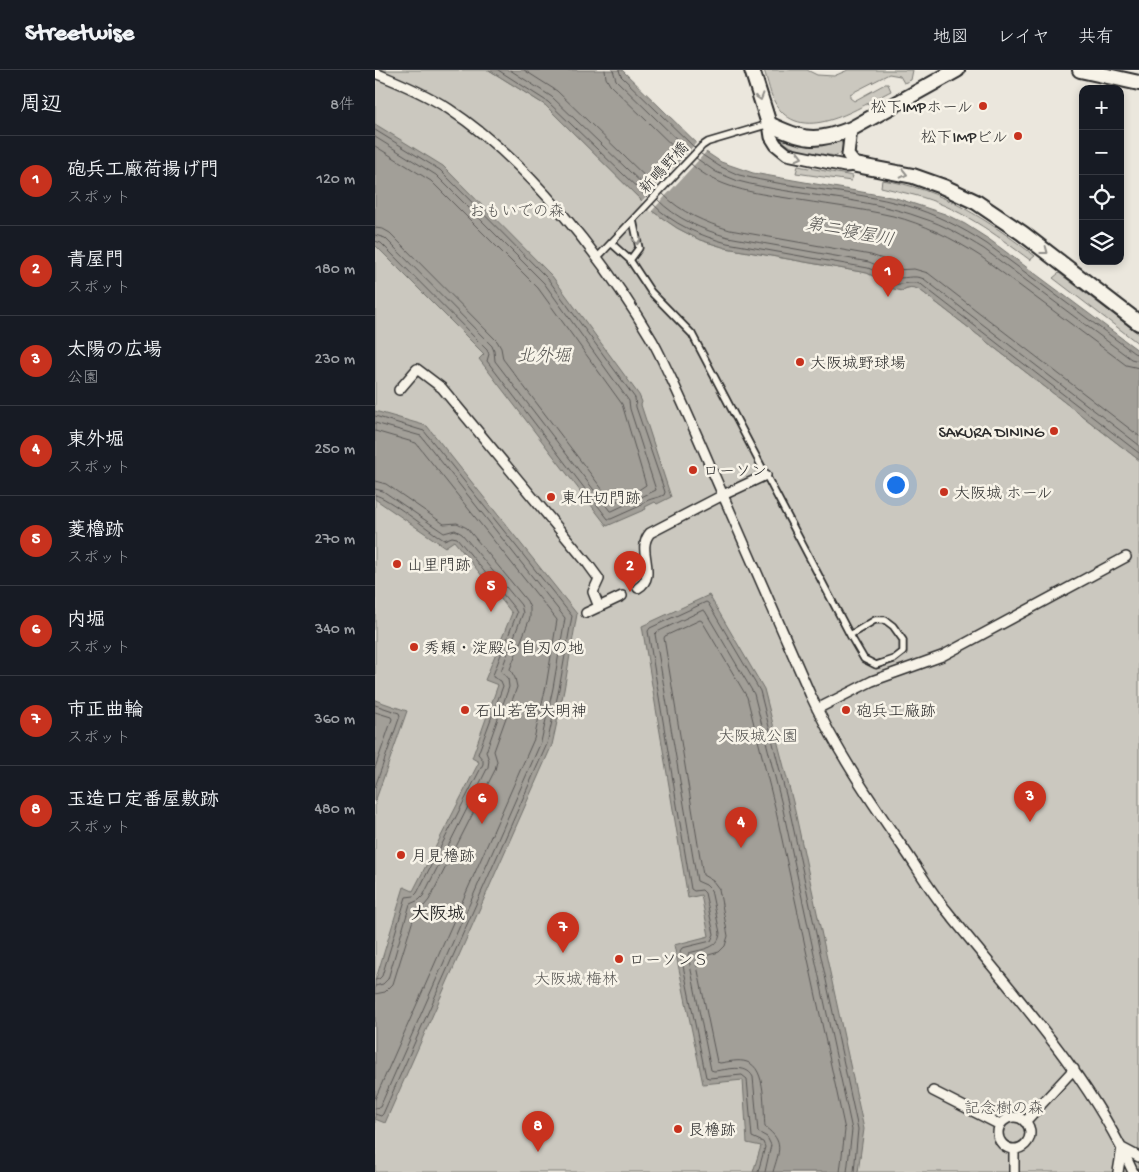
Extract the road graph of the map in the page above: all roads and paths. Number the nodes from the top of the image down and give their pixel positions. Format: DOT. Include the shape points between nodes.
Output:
graph roads {
  1 [pos="752,70"];
  2 [pos="957,70"];
  3 [pos="1080,70"];
  4 [pos="375,73"];
  5 [pos="1139,83"];
  6 [pos="769,124"];
  7 [pos="851,129"];
  8 [pos="856,165"];
  9 [pos="633,220"];
  10 [pos="611,243"];
  11 [pos="597,258"];
  12 [pos="630,260"];
  13 [pos="1139,323"];
  14 [pos="399,390"];
  15 [pos="766,475"];
  16 [pos="723,495"];
  17 [pos="1126,557"];
  18 [pos="638,588"];
  19 [pos="622,596"];
  20 [pos="599,607"];
  21 [pos="586,613"];
  22 [pos="850,635"];
  23 [pos="817,709"];
  24 [pos="1074,1069"];
  25 [pos="933,1091"];
  26 [pos="1025,1122"];
  27 [pos="1000,1125"];
  28 [pos="1122,1148"];
  29 [pos="1014,1150"];
  30 [pos="1139,1157"];
  31 [pos="1014,1172"];
  32 [pos="1118,1172"];
  33 [pos="1133,1172"];
  1 -- 6 [label="street, one-way"];
  2 -- 7 [label="street"];
  3 -- 5 [label="street"];
  4 -- 11 [label="street" via="439,104 482,133 541,190"];
  6 -- 7 [label="street" via="814,139"];
  6 -- 8 [label="street, one-way" via="771,137 787,154 845,166"];
  6 -- 9 [label="lane, 新鴫野橋" via="702,146"];
  7 -- 8 [label="street" via="848,155"];
  8 -- 13 [label="street, one-way" via="913,176 976,202 1022,233"];
  9 -- 10 [label="lane, 新鴫野橋"];
  9 -- 12 [label="lane, one-way" via="639,248"];
  10 -- 11 [label="lane, 新鴫野橋"];
  10 -- 12 [label="lane"];
  11 -- 16 [label="street" via="652,340"];
  12 -- 15 [label="lane" via="651,292 692,334"];
  14 -- 20 [label="street" via="417,369 443,388 599,579 593,592"];
  15 -- 16 [label="street"];
  15 -- 22 [label="lane"];
  16 -- 18 [label="street" via="650,533 644,546 648,575"];
  16 -- 23 [label="street"];
  17 -- 23 [label="street" via="942,656 872,681"];
  19 -- 20 [label="street"];
  20 -- 21 [label="street"];
  22 -- 22 [label="lane" via="875,620 885,620 903,640 903,652 894,659 877,664 863,659"];
  23 -- 24 [label="street" via="867,796 945,909"];
  24 -- 26 [label="street"];
  24 -- 28 [label="street"];
  25 -- 27 [label="street"];
  26 -- 27 [label="street" via="1012,1117"];
  26 -- 29 [label="street" via="1029,1127 1029,1140"];
  27 -- 29 [label="street" via="998,1132 1002,1144"];
  28 -- 30 [label="street"];
  28 -- 32 [label="street"];
  28 -- 33 [label="street"];
  29 -- 31 [label="street"];
}
